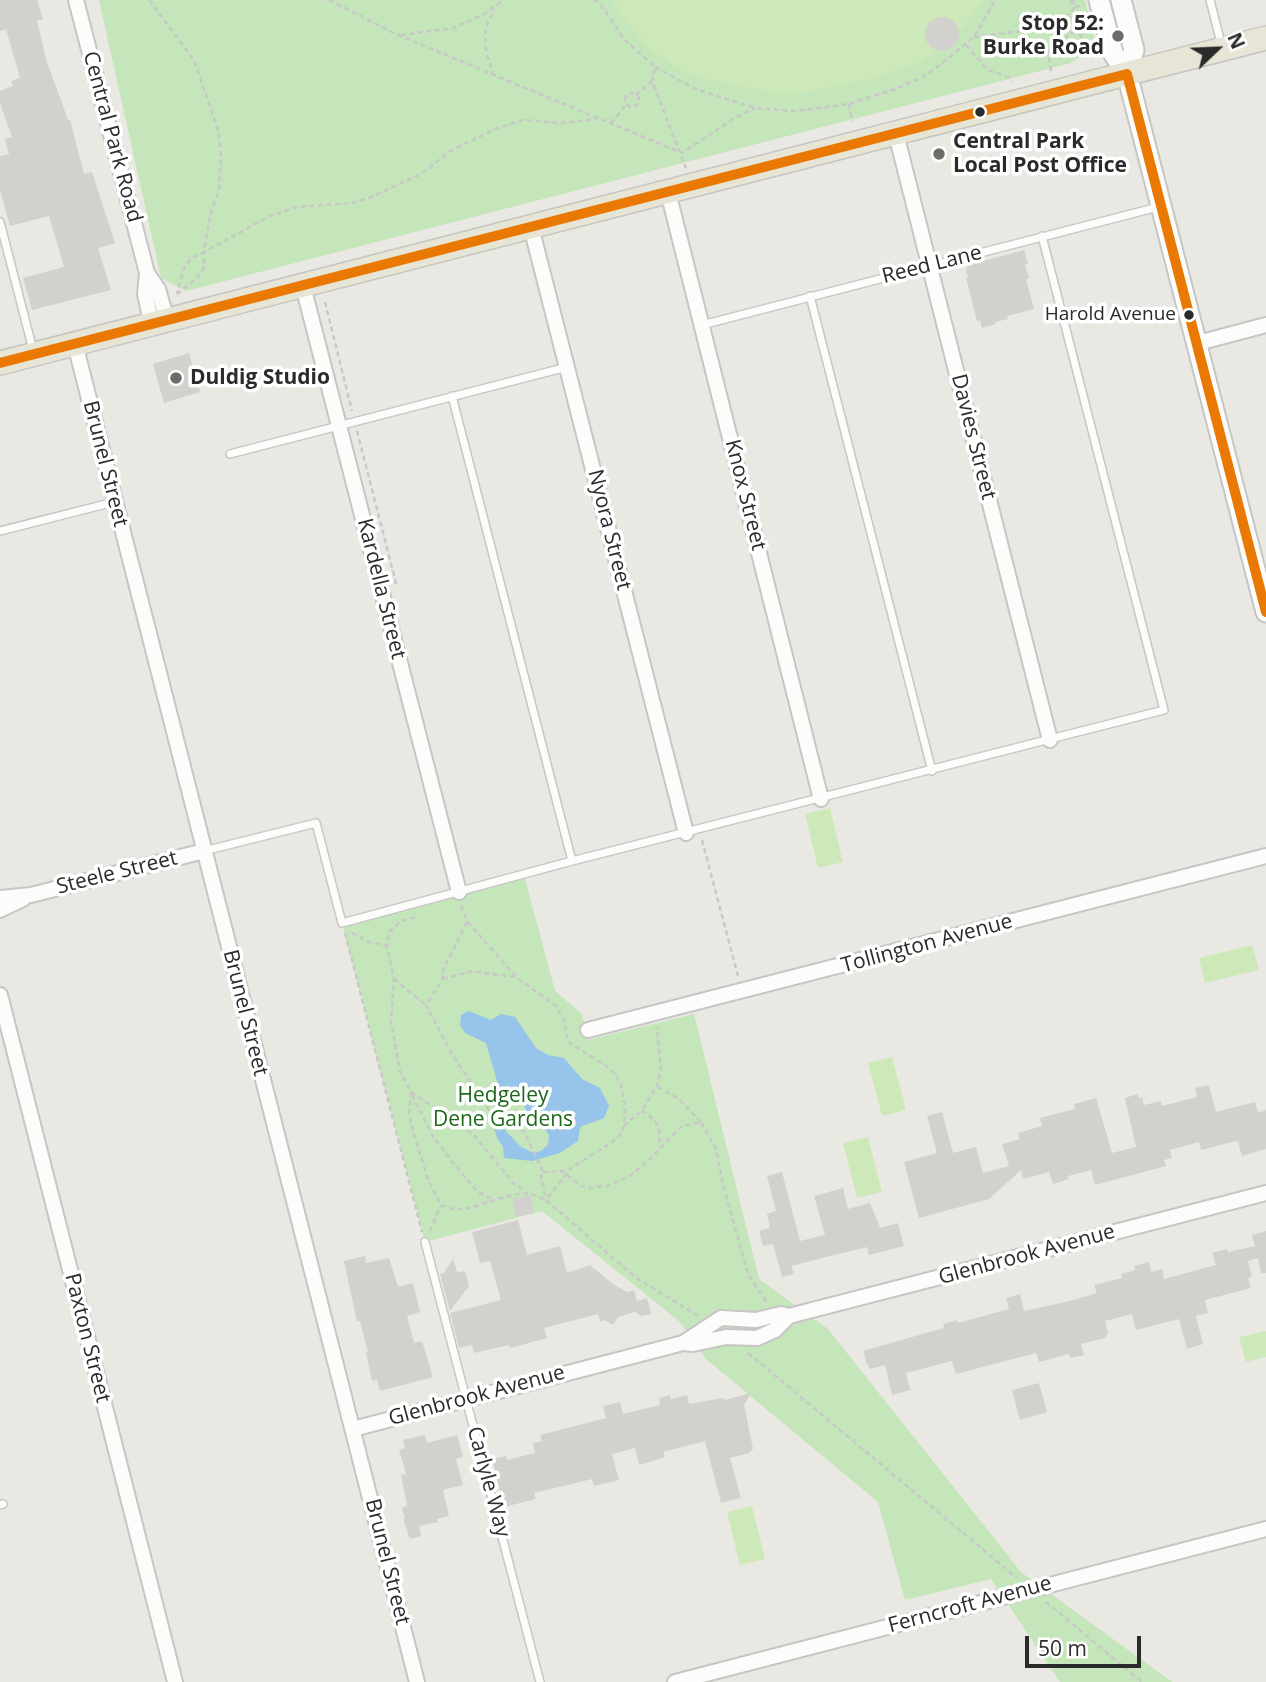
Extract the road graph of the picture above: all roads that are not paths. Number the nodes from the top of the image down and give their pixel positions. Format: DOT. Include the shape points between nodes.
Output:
graph roads {
  1 [pos="76,0"];
  2 [pos="1099,0"];
  3 [pos="1121,0"];
  4 [pos="1210,0"];
  5 [pos="1266,38"];
  6 [pos="1223,49"];
  7 [pos="1127,74"];
  8 [pos="895,134"];
  9 [pos="668,192"];
  10 [pos="1162,206"];
  11 [pos="0,222"];
  12 [pos="531,227"];
  13 [pos="1042,236"];
  14 [pos="929,266"];
  15 [pos="303,286"];
  16 [pos="810,296"];
  17 [pos="160,323"];
  18 [pos="702,325"];
  19 [pos="1266,325"];
  20 [pos="1198,343"];
  21 [pos="75,344"];
  22 [pos="34,355"];
  23 [pos="0,363"];
  24 [pos="568,367"];
  25 [pos="452,396"];
  26 [pos="339,425"];
  27 [pos="230,454"];
  28 [pos="114,502"];
  29 [pos="0,531"];
  30 [pos="1266,612"];
  31 [pos="1050,740"];
  32 [pos="932,771"];
  33 [pos="821,799"];
  34 [pos="693,832"];
  35 [pos="204,851"];
  36 [pos="1266,856"];
  37 [pos="572,861"];
  38 [pos="459,892"];
  39 [pos="31,895"];
  40 [pos="0,898"];
  41 [pos="0,910"];
  42 [pos="0,995"];
  43 [pos="588,1030"];
  44 [pos="1266,1193"];
  45 [pos="425,1242"];
  46 [pos="466,1399"];
  47 [pos="353,1429"];
  48 [pos="1266,1529"];
  49 [pos="175,1682"];
  50 [pos="417,1682"];
  51 [pos="540,1682"];
  52 [pos="675,1682"];
  1 -- 17 [label="street, Central Park Road" via="147,273 145,294"];
  2 -- 7 [label="main road" via="1113,54"];
  3 -- 7 [label="main road" via="1133,50"];
  4 -- 6 [label="lane"];
  5 -- 6 [label="main road"];
  6 -- 7 [label="main road"];
  7 -- 8 [label="main road"];
  7 -- 10 [label="main road"];
  8 -- 9 [label="main road"];
  8 -- 14 [label="street, Davies Street"];
  9 -- 12 [label="main road"];
  9 -- 18 [label="street, Knox Street"];
  10 -- 13 [label="lane, Reed Lane"];
  10 -- 20 [label="main road"];
  11 -- 22 [label="lane"];
  12 -- 15 [label="main road"];
  12 -- 24 [label="street, Nyora Street"];
  13 -- 14 [label="lane, Reed Lane"];
  13 -- 31 [label="lane" via="1164,710"];
  14 -- 16 [label="lane, Reed Lane"];
  14 -- 31 [label="street, Davies Street"];
  15 -- 17 [label="main road"];
  15 -- 26 [label="street, Kardella Street"];
  16 -- 18 [label="lane, Reed Lane"];
  16 -- 32 [label="lane"];
  17 -- 21 [label="main road"];
  18 -- 33 [label="street, Knox Street"];
  19 -- 20 [label="street"];
  20 -- 30 [label="main road"];
  21 -- 22 [label="main road"];
  21 -- 28 [label="street, Brunel Street"];
  22 -- 23 [label="main road"];
  24 -- 25 [label="lane"];
  24 -- 34 [label="street, Nyora Street"];
  25 -- 26 [label="lane"];
  25 -- 37 [label="lane"];
  26 -- 27 [label="lane"];
  26 -- 38 [label="street, Kardella Street"];
  28 -- 29 [label="lane"];
  28 -- 35 [label="street, Brunel Street"];
  31 -- 32 [label="lane"];
  32 -- 33 [label="lane"];
  33 -- 34 [label="lane"];
  34 -- 37 [label="lane"];
  35 -- 38 [label="lane" via="316,823 342,923"];
  35 -- 39 [label="street, Steele Street"];
  35 -- 47 [label="street, Brunel Street"];
  36 -- 43 [label="street, Tollington Avenue"];
  37 -- 38 [label="lane"];
  39 -- 40 [label="street, Steele Street"];
  39 -- 41 [label="street, Steele Street"];
  42 -- 49 [label="street, Paxton Street"];
  44 -- 46 [label="street, Glenbrook Avenue" via="789,1317 721,1318 683,1343"];
  45 -- 46 [label="lane, Carlyle Way"];
  46 -- 47 [label="street, Glenbrook Avenue"];
  46 -- 51 [label="lane, Carlyle Way"];
  47 -- 50 [label="street, Brunel Street"];
  48 -- 52 [label="street, Ferncroft Avenue"];
}
